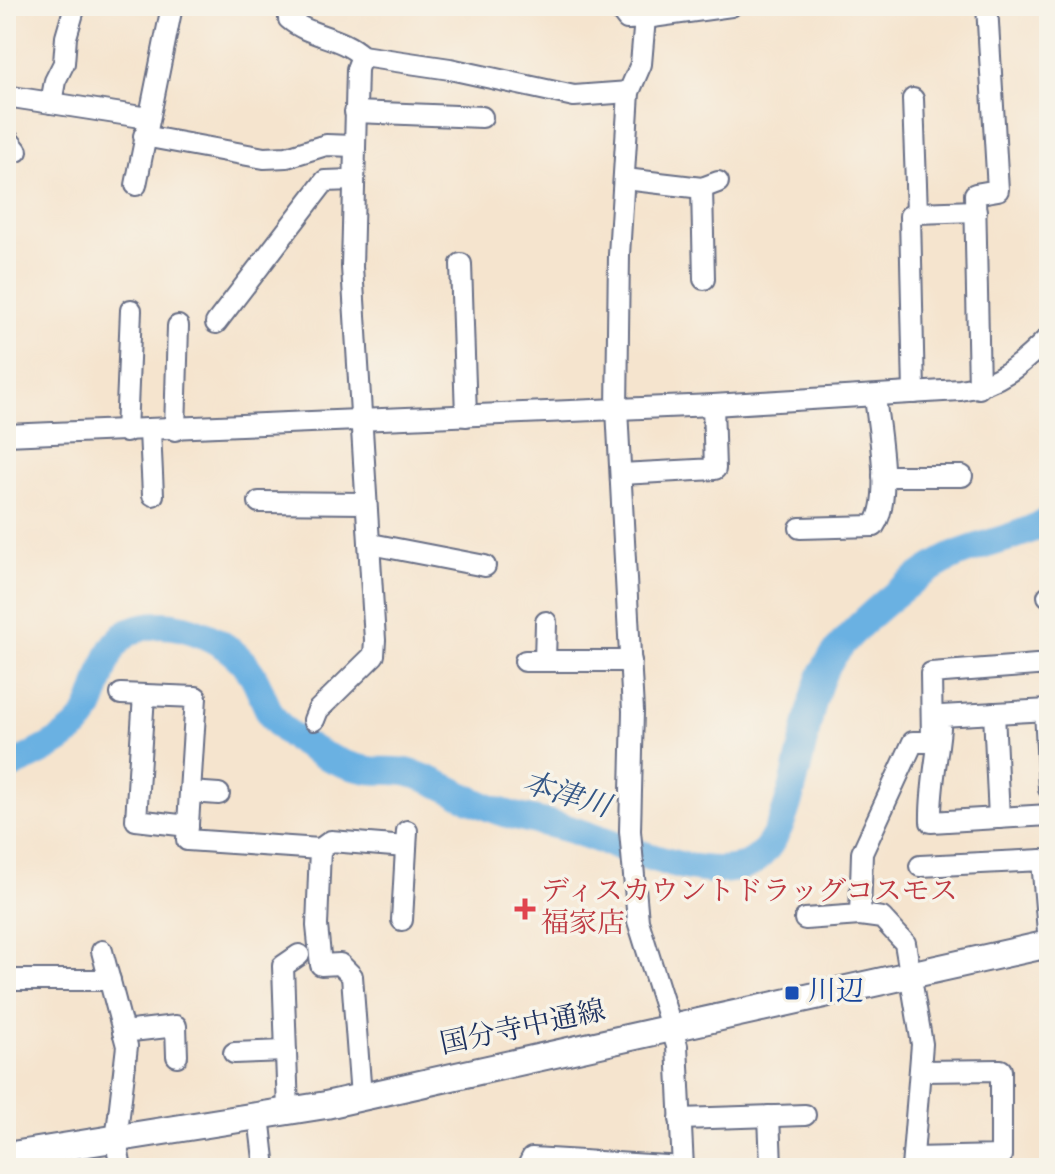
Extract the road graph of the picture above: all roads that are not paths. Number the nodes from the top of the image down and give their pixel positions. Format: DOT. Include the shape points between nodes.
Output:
graph roads {
  1 [pos="75,6"];
  2 [pos="172,6"];
  3 [pos="289,6"];
  4 [pos="617,6"];
  5 [pos="731,6"];
  6 [pos="987,6"];
  7 [pos="645,18"];
  8 [pos="362,56"];
  9 [pos="629,92"];
  10 [pos="6,96"];
  11 [pos="913,99"];
  12 [pos="51,103"];
  13 [pos="355,112"];
  14 [pos="482,117"];
  15 [pos="146,127"];
  16 [pos="354,146"];
  17 [pos="625,179"];
  18 [pos="353,180"];
  19 [pos="136,185"];
  20 [pos="976,211"];
  21 [pos="917,213"];
  22 [pos="461,264"];
  23 [pos="704,279"];
  24 [pos="131,310"];
  25 [pos="216,323"];
  26 [pos="178,326"];
  27 [pos="1049,337"];
  28 [pos="979,388"];
  29 [pos="914,393"];
  30 [pos="875,396"];
  31 [pos="713,405"];
  32 [pos="617,409"];
  33 [pos="466,416"];
  34 [pos="360,421"];
  35 [pos="175,430"];
  36 [pos="150,431"];
  37 [pos="126,432"];
  38 [pos="6,435"];
  39 [pos="621,474"];
  40 [pos="883,476"];
  41 [pos="962,476"];
  42 [pos="153,495"];
  43 [pos="259,502"];
  44 [pos="366,503"];
  45 [pos="800,528"];
  46 [pos="371,544"];
  47 [pos="485,566"];
  48 [pos="546,622"];
  49 [pos="631,661"];
  50 [pos="1049,664"];
  51 [pos="121,694"];
  52 [pos="144,695"];
  53 [pos="1047,710"];
  54 [pos="994,713"];
  55 [pos="314,720"];
  56 [pos="1049,789"];
  57 [pos="190,792"];
  58 [pos="219,794"];
  59 [pos="1049,815"];
  60 [pos="999,818"];
  61 [pos="188,826"];
  62 [pos="320,849"];
  63 [pos="920,866"];
  64 [pos="860,915"];
  65 [pos="805,919"];
  66 [pos="402,920"];
  67 [pos="1049,944"];
  68 [pos="102,951"];
  69 [pos="299,955"];
  70 [pos="908,977"];
  71 [pos="6,980"];
  72 [pos="110,980"];
  73 [pos="673,1029"];
  74 [pos="123,1032"];
  75 [pos="286,1051"];
  76 [pos="234,1053"];
  77 [pos="177,1056"];
  78 [pos="921,1071"];
  79 [pos="361,1097"];
  80 [pos="288,1111"];
  81 [pos="805,1115"];
  82 [pos="259,1116"];
  83 [pos="769,1116"];
  84 [pos="680,1119"];
  85 [pos="116,1141"];
  86 [pos="6,1156"];
  87 [pos="913,1163"];
  88 [pos="771,1165"];
  89 [pos="683,1167"];
  90 [pos="121,1168"];
  91 [pos="265,1168"];
  92 [pos="527,1168"];
  1 -- 12 [label="street"];
  2 -- 15 [label="street"];
  3 -- 8 [label="street" via="289,19 297,26 351,45"];
  4 -- 7 [label="street" via="627,19"];
  5 -- 7 [label="street"];
  6 -- 20 [label="street" via="998,190 975,194"];
  7 -- 9 [label="street" via="641,64"];
  8 -- 9 [label="street" via="574,96"];
  8 -- 13 [label="street"];
  9 -- 17 [label="street"];
  10 -- 12 [label="street"];
  11 -- 21 [label="street"];
  12 -- 15 [label="street"];
  13 -- 14 [label="street"];
  13 -- 16 [label="street"];
  15 -- 16 [label="street" via="264,158 326,145"];
  15 -- 19 [label="street"];
  16 -- 18 [label="street"];
  17 -- 23 [label="street" via="710,185"];
  17 -- 32 [label="street"];
  18 -- 25 [label="street" via="325,181"];
  18 -- 34 [label="street"];
  20 -- 21 [label="street"];
  20 -- 28 [label="street"];
  21 -- 29 [label="street" via="910,216"];
  22 -- 33 [label="street"];
  24 -- 37 [label="street"];
  26 -- 35 [label="street"];
  27 -- 28 [label="street" via="1022,364"];
  28 -- 29 [label="street"];
  29 -- 30 [label="street"];
  30 -- 31 [label="street"];
  30 -- 40 [label="street"];
  31 -- 32 [label="street"];
  31 -- 39 [label="street" via="715,469"];
  32 -- 33 [label="street"];
  32 -- 39 [label="street"];
  33 -- 34 [label="street"];
  34 -- 35 [label="street"];
  34 -- 44 [label="street"];
  35 -- 36 [label="street"];
  36 -- 37 [label="street"];
  36 -- 42 [label="street"];
  37 -- 38 [label="street"];
  39 -- 49 [label="street"];
  40 -- 41 [label="street"];
  40 -- 45 [label="street" via="881,516 874,526"];
  43 -- 44 [label="street"];
  44 -- 46 [label="street"];
  46 -- 47 [label="street"];
  46 -- 55 [label="street" via="374,655"];
  48 -- 49 [label="street" via="535,661"];
  49 -- 73 [label="street" via="632,871 644,947"];
  50 -- 64 [label="street" via="931,673 932,742 913,742 862,853"];
  51 -- 52 [label="street"];
  52 -- 57 [label="street" via="196,697"];
  52 -- 61 [label="street" via="136,820"];
  53 -- 54 [label="street"];
  53 -- 56 [label="street"];
  54 -- 60 [label="street"];
  54 -- 60 [label="street" via="941,716 930,787 931,822"];
  57 -- 58 [label="street"];
  57 -- 61 [label="street"];
  59 -- 60 [label="street"];
  61 -- 62 [label="street" via="187,840"];
  62 -- 66 [label="street" via="331,841 407,839"];
  62 -- 79 [label="street" via="321,965 340,964 352,976"];
  63 -- 67 [label="street" via="1042,860"];
  64 -- 65 [label="street"];
  64 -- 70 [label="street" via="882,918 905,943"];
  67 -- 70 [label="main road, 国分寺中通線"];
  68 -- 72 [label="street"];
  69 -- 75 [label="street" via="283,966"];
  70 -- 73 [label="main road, 国分寺中通線"];
  70 -- 78 [label="street" via="922,1044"];
  71 -- 72 [label="street"];
  72 -- 74 [label="street"];
  73 -- 79 [label="main road, 国分寺中通線"];
  73 -- 84 [label="street"];
  74 -- 77 [label="street" via="176,1026"];
  74 -- 85 [label="street" via="127,1046"];
  75 -- 76 [label="street"];
  75 -- 80 [label="street"];
  78 -- 87 [label="street"];
  78 -- 87 [label="street" via="1001,1070 1001,1156"];
  79 -- 80 [label="main road, 国分寺中通線"];
  80 -- 82 [label="main road, 国分寺中通線"];
  81 -- 83 [label="street"];
  82 -- 85 [label="main road, 国分寺中通線"];
  82 -- 91 [label="street"];
  83 -- 84 [label="street"];
  83 -- 88 [label="street"];
  84 -- 89 [label="street"];
  85 -- 86 [label="main road, 国分寺中通線"];
  85 -- 90 [label="street"];
  89 -- 92 [label="street" via="532,1158"];
}
